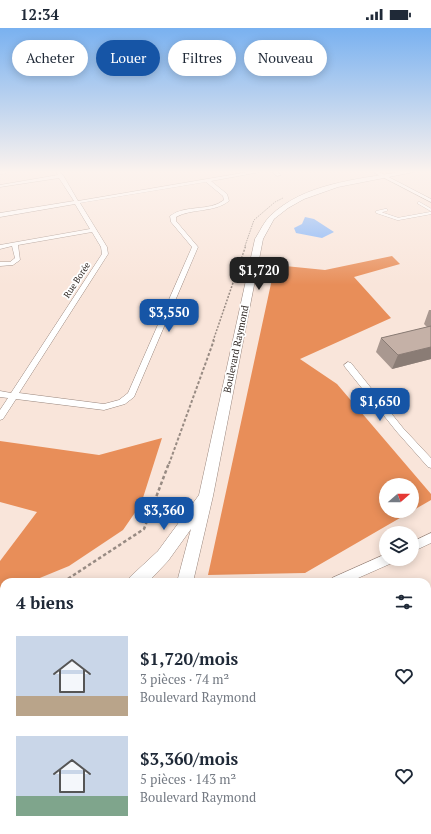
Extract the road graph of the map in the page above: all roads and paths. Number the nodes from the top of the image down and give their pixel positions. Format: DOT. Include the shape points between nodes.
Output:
graph roads {
  1 [pos="31,210"];
  2 [pos="81,210"];
  3 [pos="193,210"];
  4 [pos="266,210"];
  5 [pos="282,210"];
  6 [pos="386,210"];
  7 [pos="431,213"];
  8 [pos="0,215"];
  9 [pos="94,230"];
  10 [pos="15,245"];
  11 [pos="0,247"];
  12 [pos="0,264"];
  13 [pos="348,365"];
  14 [pos="0,394"];
  15 [pos="14,396"];
  16 [pos="0,417"];
  17 [pos="431,464"];
  18 [pos="206,496"];
  19 [pos="431,538"];
  20 [pos="419,544"];
  21 [pos="379,563"];
  22 [pos="69,578"];
  23 [pos="142,578"];
  24 [pos="186,578"];
  25 [pos="345,578"];
  1 -- 8 [label="street"];
  2 -- 9 [label="street, Rue Borée"];
  3 -- 15 [label="street" via="173,216 173,221 195,247 131,395 122,402 104,407"];
  4 -- 22 [label="path" via="254,220 188,415 144,529"];
  5 -- 18 [label="street, Boulevard Raymond" via="271,220 259,239"];
  6 -- 7 [label="lane" via="377,212 397,220"];
  9 -- 10 [label="street"];
  9 -- 15 [label="street, Rue Borée" via="104,247 105,254"];
  10 -- 11 [label="street"];
  10 -- 12 [label="street" via="18,259 11,264"];
  13 -- 17 [label="street"];
  14 -- 15 [label="street"];
  15 -- 16 [label="street"];
  18 -- 23 [label="street"];
  18 -- 24 [label="street, Boulevard Raymond"];
  19 -- 20 [label="street"];
  21 -- 25 [label="street"];
}
